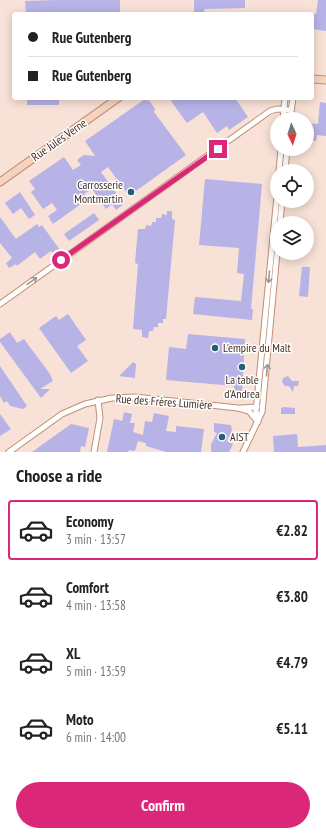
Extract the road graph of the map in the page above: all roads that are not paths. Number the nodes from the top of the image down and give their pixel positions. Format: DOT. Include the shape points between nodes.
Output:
graph roads {
  1 [pos="314,79"];
  2 [pos="326,80"];
  3 [pos="115,100"];
  4 [pos="285,100"];
  5 [pos="292,100"];
  6 [pos="283,109"];
  7 [pos="290,110"];
  8 [pos="0,182"];
  9 [pos="276,208"];
  10 [pos="276,260"];
  11 [pos="0,304"];
  12 [pos="98,400"];
  13 [pos="257,407"];
  14 [pos="238,408"];
  15 [pos="258,422"];
  16 [pos="9,452"];
  17 [pos="94,452"];
  18 [pos="243,452"];
  1 -- 2 [label="main road"];
  3 -- 8 [label="main road, Rue Jules Verne"];
  4 -- 6 [label="street"];
  5 -- 7 [label="street"];
  6 -- 7 [label="street"];
  11 -- 6 [label="street, one-way" via="270,111"];
  9 -- 13 [label="street, one-way"];
  15 -- 10 [label="street, one-way" via="265,395"];
  12 -- 14 [label="street, Rue des Frères Lumière" via="135,398"];
  12 -- 16 [label="street, Rue des Frères Lumière" via="62,414"];
  12 -- 17 [label="street" via="100,418"];
  13 -- 14 [label="street, Rue des Frères Lumière"];
  13 -- 15 [label="street"];
  14 -- 15 [label="street, Rue des Frères Lumière" via="249,411"];
  15 -- 18 [label="street"];
}
